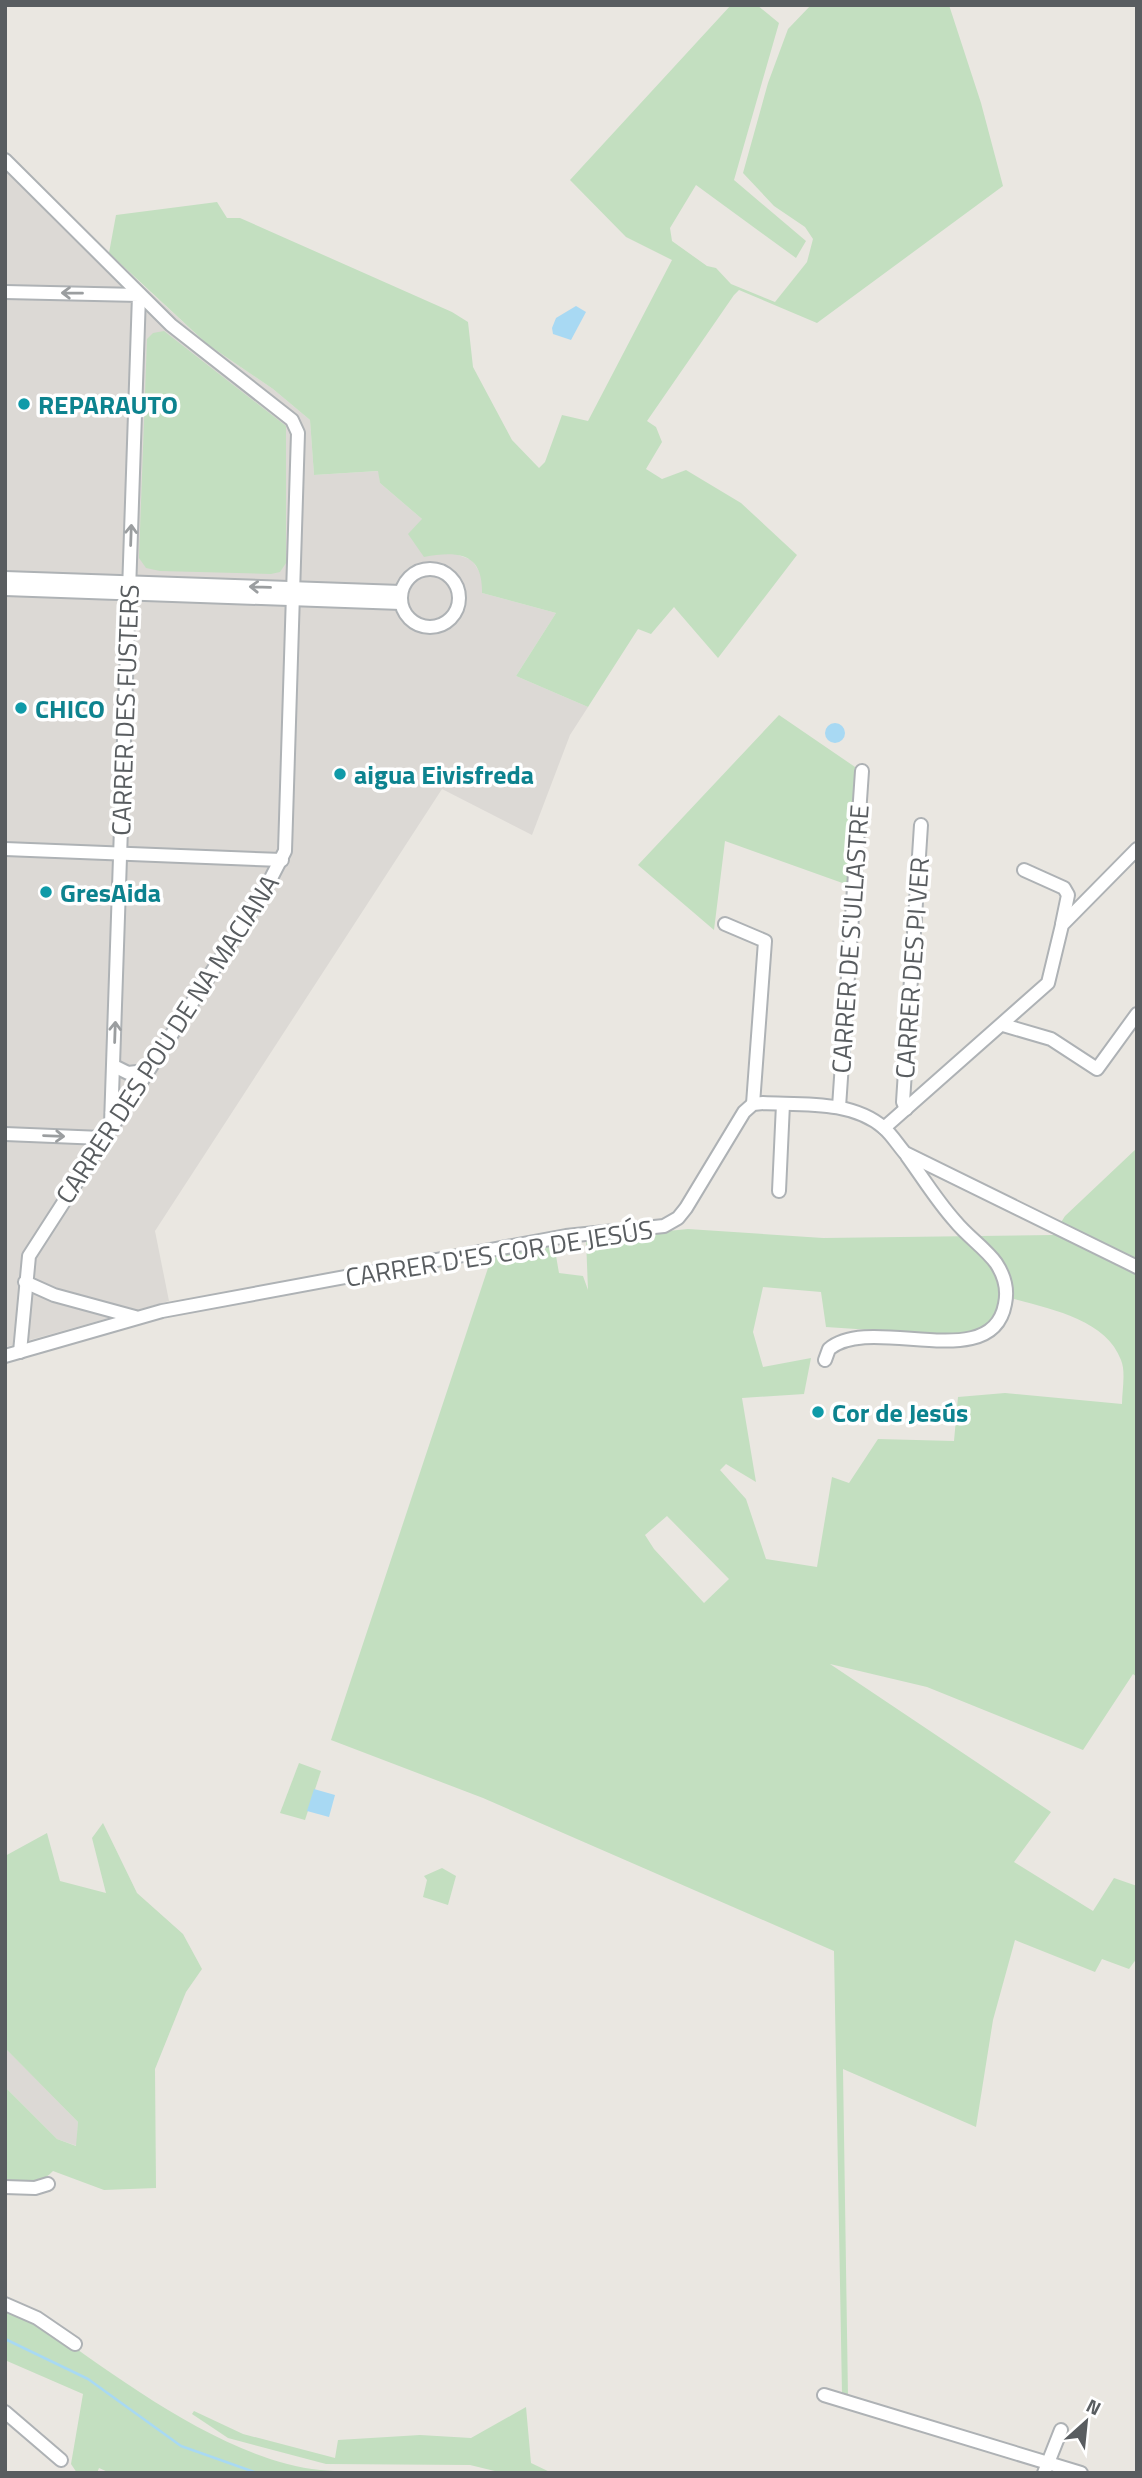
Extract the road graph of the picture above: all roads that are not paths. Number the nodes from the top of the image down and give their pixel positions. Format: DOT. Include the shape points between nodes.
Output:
graph roads {
  1 [pos="5,160"];
  2 [pos="5,292"];
  3 [pos="139,295"];
  4 [pos="5,579"];
  5 [pos="130,588"];
  6 [pos="5,589"];
  7 [pos="292,594"];
  8 [pos="401,597"];
  9 [pos="862,771"];
  10 [pos="921,825"];
  11 [pos="5,849"];
  12 [pos="1137,849"];
  13 [pos="121,854"];
  14 [pos="282,860"];
  15 [pos="1024,870"];
  16 [pos="725,924"];
  17 [pos="1062,925"];
  18 [pos="1137,1014"];
  19 [pos="1003,1025"];
  20 [pos="114,1066"];
  21 [pos="146,1071"];
  22 [pos="753,1104"];
  23 [pos="783,1104"];
  24 [pos="839,1107"];
  25 [pos="906,1109"];
  26 [pos="111,1124"];
  27 [pos="884,1128"];
  28 [pos="5,1134"];
  29 [pos="102,1138"];
  30 [pos="905,1153"];
  31 [pos="779,1191"];
  32 [pos="1137,1266"];
  33 [pos="25,1282"];
  34 [pos="136,1317"];
  35 [pos="20,1352"];
  36 [pos="5,1356"];
  37 [pos="825,1360"];
  38 [pos="48,2185"];
  39 [pos="5,2187"];
  40 [pos="5,2304"];
  41 [pos="75,2344"];
  42 [pos="824,2395"];
  43 [pos="5,2412"];
  44 [pos="1060,2430"];
  45 [pos="61,2460"];
  46 [pos="1046,2467"];
  47 [pos="1081,2473"];
  1 -- 3 [label="street"];
  3 -- 2 [label="street, one-way"];
  5 -- 3 [label="street, CARRER DES FUSTERS, one-way"];
  3 -- 7 [label="street, CARRER DES POU DE NA MACIANA" via="296,426"];
  4 -- 5 [label="street"];
  5 -- 6 [label="street"];
  5 -- 7 [label="street"];
  5 -- 13 [label="street, CARRER DES FUSTERS"];
  7 -- 8 [label="street"];
  7 -- 14 [label="street, CARRER DES POU DE NA MACIANA"];
  8 -- 8 [label="street" via="409,619 434,628 451,620 459,603 456,584 431,569 412,575"];
  9 -- 24 [label="street, CARRER DE S'ULLASTRE"];
  10 -- 25 [label="street, CARRER DES PI VER"];
  11 -- 13 [label="street"];
  12 -- 17 [label="street"];
  13 -- 14 [label="street"];
  20 -- 13 [label="street, CARRER DES FUSTERS, one-way"];
  14 -- 21 [label="street, CARRER DES POU DE NA MACIANA"];
  15 -- 17 [label="street" via="1064,888 1069,895"];
  16 -- 22 [label="street" via="765,941"];
  17 -- 19 [label="street" via="1048,982"];
  18 -- 19 [label="street" via="1099,1069 1051,1039"];
  19 -- 25 [label="street"];
  20 -- 21 [label="street" via="128,1073"];
  20 -- 26 [label="street, CARRER DES FUSTERS"];
  21 -- 26 [label="street, CARRER DES POU DE NA MACIANA"];
  22 -- 23 [label="street"];
  22 -- 34 [label="street, CARRER D'ES COR DE JESÚS" via="686,1208 664,1226 566,1236"];
  23 -- 24 [label="street"];
  23 -- 31 [label="street"];
  24 -- 27 [label="street"];
  25 -- 27 [label="street"];
  26 -- 29 [label="street, CARRER DES POU DE NA MACIANA"];
  27 -- 30 [label="street"];
  28 -- 29 [label="street, one-way"];
  29 -- 33 [label="street, CARRER DES POU DE NA MACIANA" via="29,1256"];
  30 -- 32 [label="street"];
  30 -- 37 [label="street" via="953,1219 996,1263 1005,1283 1002,1316 989,1332 968,1340 849,1337 829,1349"];
  33 -- 34 [label="street" via="54,1295"];
  33 -- 35 [label="street, CARRER DES POU DE NA MACIANA"];
  34 -- 35 [label="street, CARRER D'ES COR DE JESÚS"];
  35 -- 36 [label="street, CARRER D'ES COR DE JESÚS"];
  38 -- 39 [label="street"];
  40 -- 41 [label="street" via="37,2318"];
  42 -- 46 [label="street"];
  43 -- 45 [label="street"];
  44 -- 46 [label="street"];
  46 -- 47 [label="street"];
}
